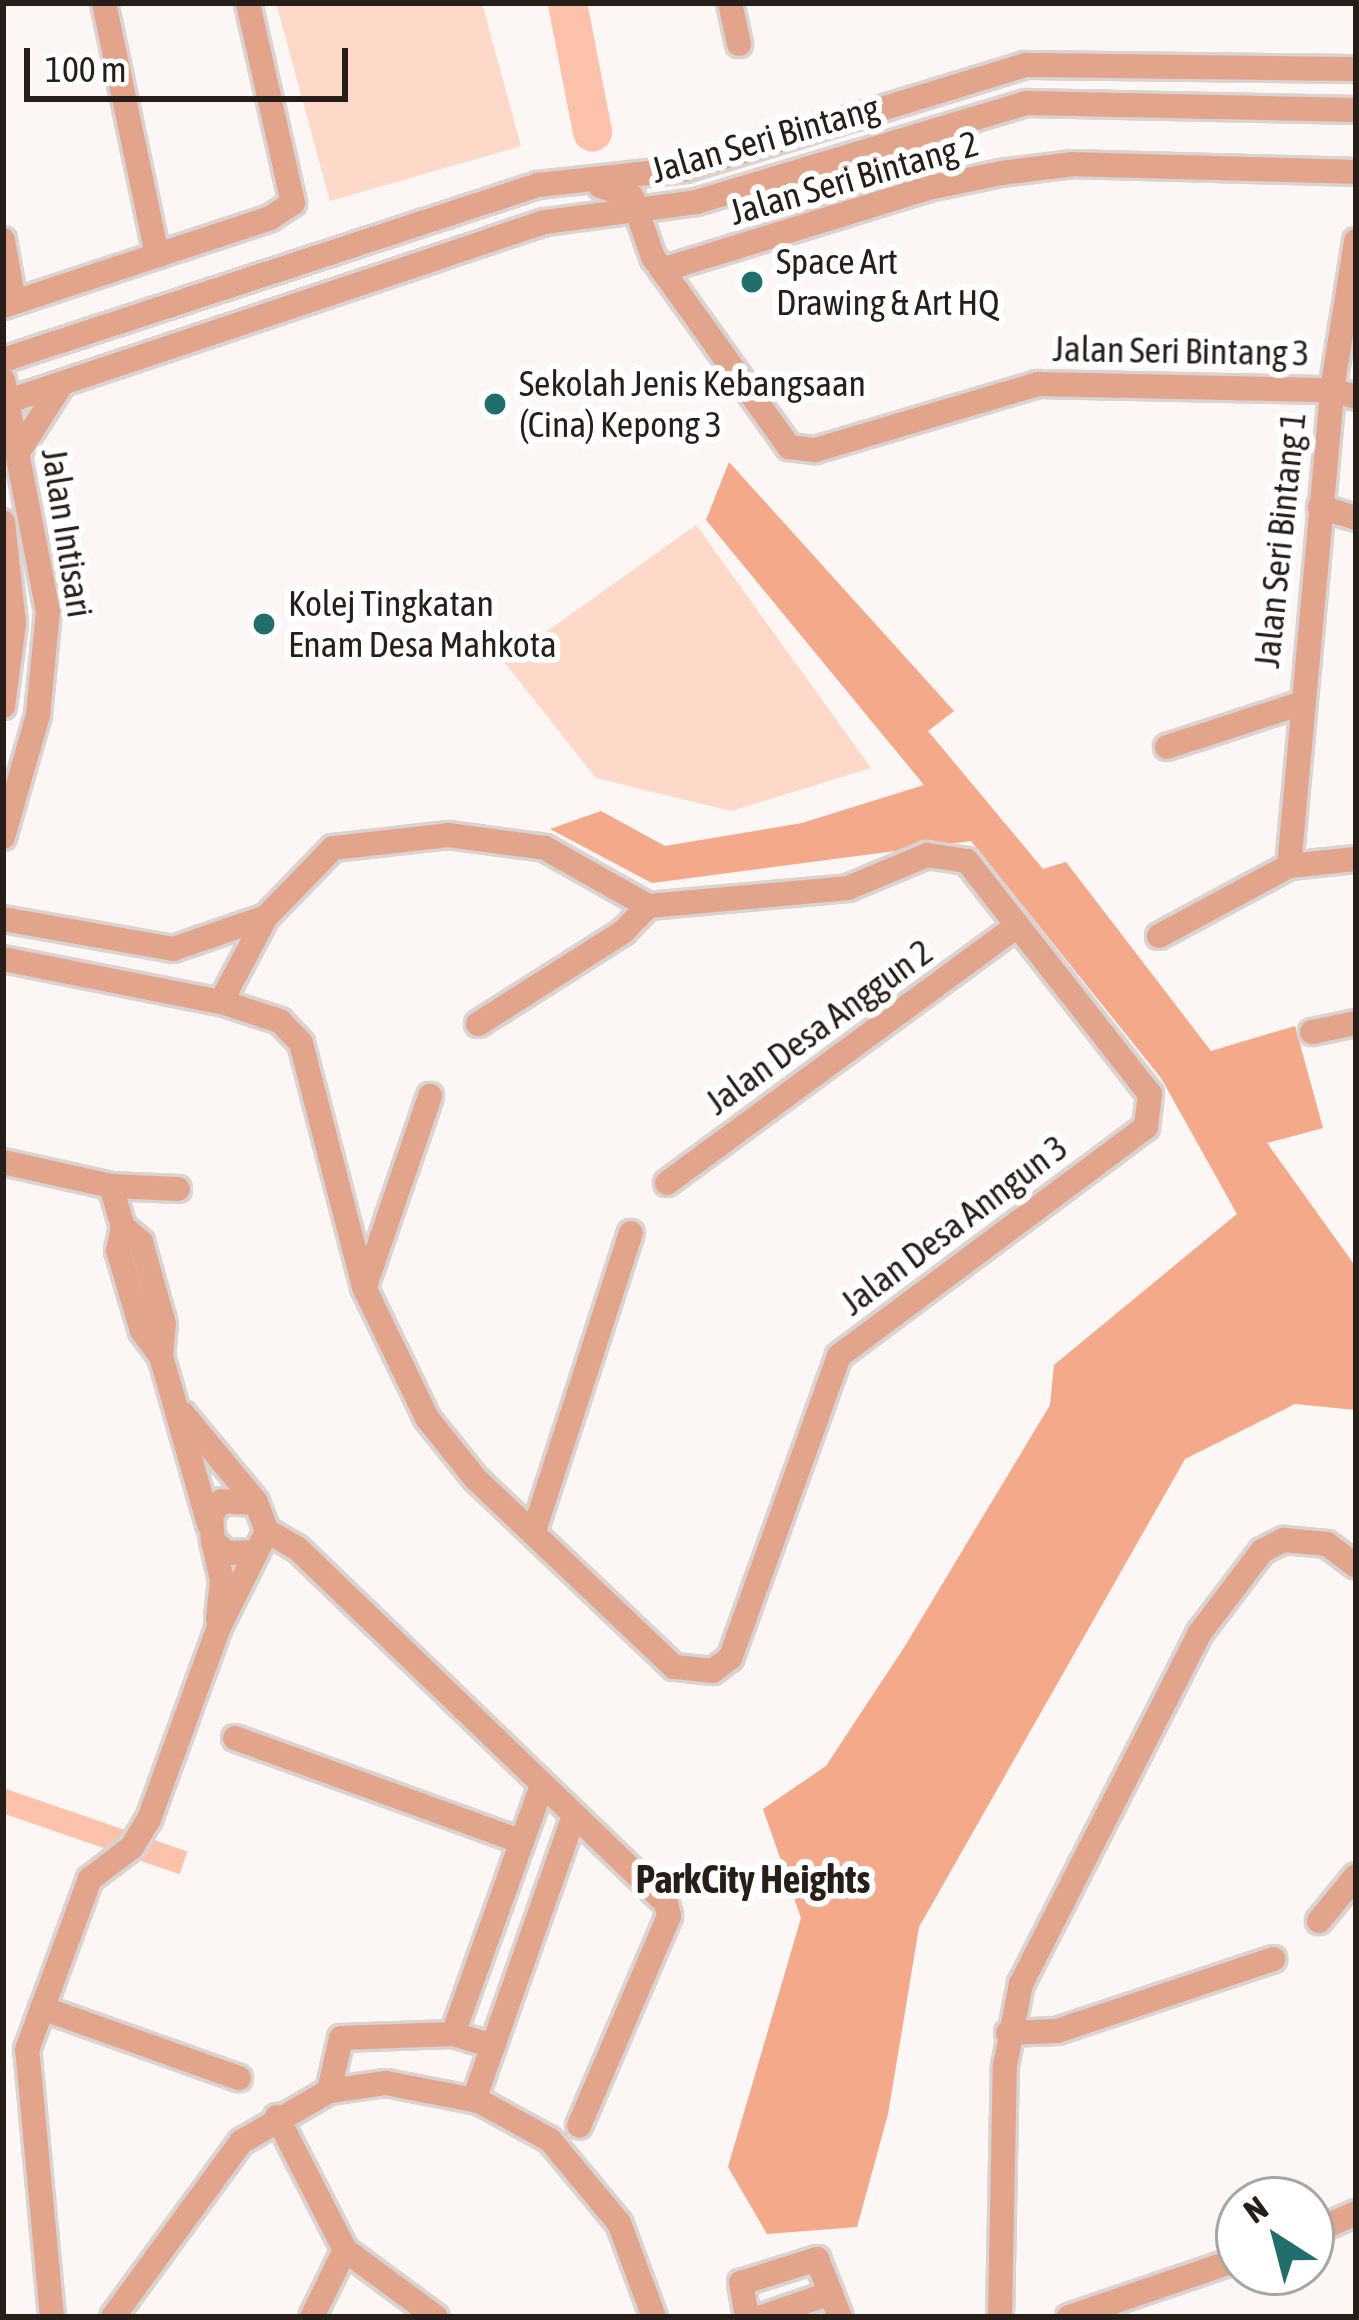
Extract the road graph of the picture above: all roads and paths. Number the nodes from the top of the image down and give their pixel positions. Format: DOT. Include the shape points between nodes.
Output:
graph roads {
  1 [pos="104,3"];
  2 [pos="248,3"];
  3 [pos="730,3"];
  4 [pos="739,44"];
  5 [pos="1356,69"];
  6 [pos="1356,110"];
  7 [pos="1356,172"];
  8 [pos="574,182"];
  9 [pos="639,213"];
  10 [pos="3,240"];
  11 [pos="1356,241"];
  12 [pos="157,255"];
  13 [pos="662,270"];
  14 [pos="9,304"];
  15 [pos="3,360"];
  16 [pos="62,385"];
  17 [pos="1344,393"];
  18 [pos="5,395"];
  19 [pos="19,452"];
  20 [pos="1320,507"];
  21 [pos="1356,518"];
  22 [pos="3,522"];
  23 [pos="1299,704"];
  24 [pos="3,706"];
  25 [pos="1167,747"];
  26 [pos="3,837"];
  27 [pos="1356,859"];
  28 [pos="1289,866"];
  29 [pos="648,906"];
  30 [pos="266,916"];
  31 [pos="3,919"];
  32 [pos="1014,928"];
  33 [pos="84,936"];
  34 [pos="1160,936"];
  35 [pos="3,959"];
  36 [pos="76,975"];
  37 [pos="221,1002"];
  38 [pos="1356,1023"];
  39 [pos="478,1024"];
  40 [pos="1312,1032"];
  41 [pos="430,1096"];
  42 [pos="3,1162"];
  43 [pos="667,1183"];
  44 [pos="111,1186"];
  45 [pos="178,1189"];
  46 [pos="632,1233"];
  47 [pos="364,1288"];
  48 [pos="173,1396"];
  49 [pos="256,1503"];
  50 [pos="535,1528"];
  51 [pos="212,1533"];
  52 [pos="260,1541"];
  53 [pos="1356,1566"];
  54 [pos="219,1627"];
  55 [pos="235,1738"];
  56 [pos="542,1786"];
  57 [pos="574,1816"];
  58 [pos="521,1842"];
  59 [pos="1356,1876"];
  60 [pos="1319,1921"];
  61 [pos="1273,1959"];
  62 [pos="477,1975"];
  63 [pos="513,1988"];
  64 [pos="41,2008"];
  65 [pos="1008,2033"];
  66 [pos="453,2034"];
  67 [pos="493,2046"];
  68 [pos="239,2078"];
  69 [pos="329,2091"];
  70 [pos="474,2100"];
  71 [pos="278,2117"];
  72 [pos="579,2126"];
  73 [pos="345,2250"];
  74 [pos="1215,2267"];
  75 [pos="776,2273"];
  76 [pos="836,2305"];
  77 [pos="787,2308"];
  78 [pos="52,2317"];
  79 [pos="113,2317"];
  80 [pos="312,2317"];
  81 [pos="436,2317"];
  82 [pos="654,2317"];
  83 [pos="747,2317"];
  84 [pos="762,2317"];
  85 [pos="1000,2317"];
  86 [pos="1070,2317"];
  1 -- 12 [label="street"];
  2 -- 12 [label="street" via="293,202 270,218"];
  3 -- 4 [label="street"];
  5 -- 8 [label="street, Jalan Seri Bintang" via="1025,65 685,169"];
  6 -- 9 [label="street, Jalan Seri Bintang" via="1027,103"];
  7 -- 13 [label="street, Jalan Seri Bintang 2" via="1072,164 1001,173"];
  8 -- 9 [label="street" via="621,189"];
  8 -- 15 [label="street, Jalan Seri Bintang" via="538,185"];
  9 -- 13 [label="street, Jalan Seri Bintang 3"];
  9 -- 16 [label="street, Jalan Seri Bintang" via="545,222"];
  10 -- 14 [label="street"];
  11 -- 17 [label="street, Jalan Seri Bintang 1"];
  12 -- 14 [label="street"];
  13 -- 17 [label="street, Jalan Seri Bintang 3" via="789,447 814,450 1038,384"];
  16 -- 18 [label="street, Jalan Seri Bintang"];
  16 -- 19 [label="street"];
  17 -- 20 [label="street, Jalan Seri Bintang 1"];
  18 -- 19 [label="street, Jalan Intisari"];
  19 -- 26 [label="street, Jalan Intisari" via="39,544 47,646 25,771"];
  20 -- 21 [label="street"];
  20 -- 23 [label="street, Jalan Seri Bintang 1"];
  22 -- 24 [label="street, Jalan Intisari" via="14,624"];
  23 -- 25 [label="street, Jalan Seri Bintang 1"];
  23 -- 28 [label="street, Jalan Seri Bintang 1"];
  27 -- 28 [label="street"];
  28 -- 34 [label="street"];
  29 -- 30 [label="street" via="545,848 448,835 333,848"];
  29 -- 32 [label="street" via="848,888 927,855 967,861"];
  29 -- 39 [label="street" via="623,932"];
  30 -- 33 [label="street" via="173,949"];
  30 -- 37 [label="street"];
  31 -- 33 [label="street"];
  32 -- 43 [label="street, Jalan Desa Anggun 2"];
  32 -- 50 [label="street, Jalan Desa Anngun 3" via="1122,1053 1150,1094 1152,1112 1146,1127 839,1356 730,1658 712,1671 674,1667"];
  33 -- 36 [label="street"];
  35 -- 36 [label="street"];
  36 -- 37 [label="street"];
  37 -- 47 [label="street" via="261,1011 301,1042"];
  38 -- 40 [label="street"];
  41 -- 47 [label="street"];
  42 -- 44 [label="street"];
  44 -- 45 [label="street"];
  44 -- 48 [label="street" via="123,1227 141,1242"];
  46 -- 50 [label="street"];
  47 -- 50 [label="street" via="427,1418 475,1478"];
  48 -- 49 [label="street" via="199,1442"];
  48 -- 51 [label="street"];
  49 -- 51 [label="street" via="223,1502"];
  49 -- 52 [label="street"];
  51 -- 52 [label="street" via="227,1553"];
  51 -- 54 [label="street" via="222,1580"];
  52 -- 54 [label="street"];
  52 -- 56 [label="street" via="297,1548"];
  53 -- 65 [label="street" via="1327,1544 1272,1544 1199,1634 1021,1984"];
  54 -- 64 [label="street" via="149,1819 132,1847 90,1879"];
  55 -- 58 [label="street"];
  56 -- 57 [label="street"];
  56 -- 58 [label="street"];
  57 -- 63 [label="street"];
  57 -- 72 [label="street" via="656,1891 669,1916"];
  58 -- 62 [label="street"];
  59 -- 60 [label="street"];
  61 -- 65 [label="street" via="1057,2031"];
  62 -- 63 [label="street"];
  62 -- 66 [label="street"];
  63 -- 67 [label="street"];
  64 -- 68 [label="street"];
  64 -- 78 [label="street" via="27,2050"];
  65 -- 85 [label="street"];
  66 -- 67 [label="street"];
  66 -- 69 [label="street" via="341,2038"];
  67 -- 70 [label="street"];
  69 -- 70 [label="street" via="416,2084"];
  69 -- 71 [label="street"];
  70 -- 82 [label="street" via="518,2120 573,2162 628,2240"];
  71 -- 73 [label="street"];
  71 -- 79 [label="street" via="230,2155"];
  73 -- 80 [label="street"];
  73 -- 81 [label="street"];
  74 -- 86 [label="street"];
  75 -- 76 [label="street" via="817,2259"];
  75 -- 77 [label="street"];
  75 -- 83 [label="street" via="738,2286"];
  76 -- 77 [label="street"];
  77 -- 84 [label="street"];
}
